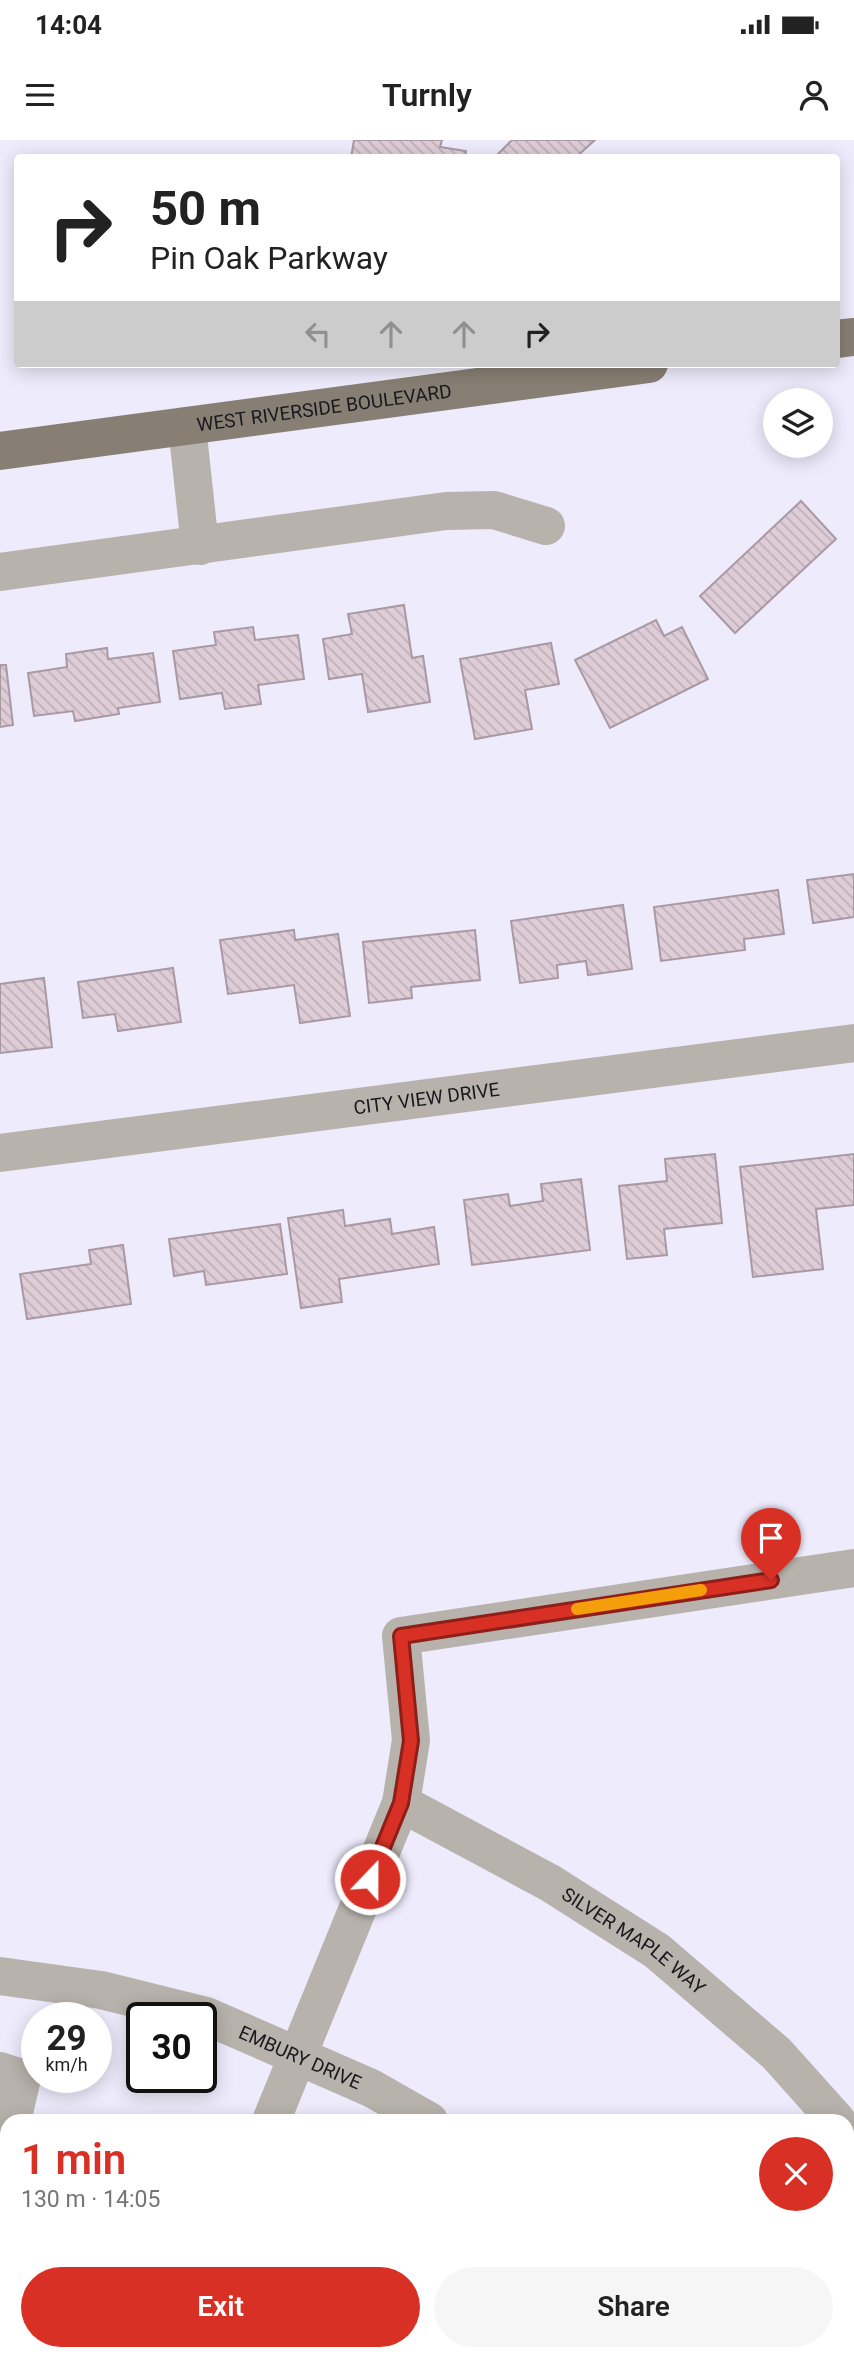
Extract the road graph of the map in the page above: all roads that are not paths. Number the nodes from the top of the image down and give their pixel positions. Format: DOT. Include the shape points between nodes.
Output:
graph roads {
  1 [pos="619,368"];
  2 [pos="187,426"];
  3 [pos="0,451"];
  4 [pos="546,526"];
  5 [pos="200,546"];
  6 [pos="0,572"];
  7 [pos="854,1043"];
  8 [pos="0,1153"];
  9 [pos="854,1568"];
  10 [pos="401,1803"];
  11 [pos="0,1976"];
  12 [pos="298,2055"];
  13 [pos="0,2071"];
  14 [pos="14,2114"];
  15 [pos="274,2114"];
  16 [pos="417,2114"];
  17 [pos="831,2114"];
  1 -- 2 [label="main road, WEST RIVERSIDE BOULEVARD"];
  2 -- 3 [label="main road, WEST RIVERSIDE BOULEVARD"];
  2 -- 5 [label="street"];
  4 -- 5 [label="street" via="494,510 446,511"];
  5 -- 6 [label="street"];
  7 -- 8 [label="street, CITY VIEW DRIVE"];
  9 -- 10 [label="street" via="401,1636 411,1741"];
  10 -- 12 [label="street"];
  10 -- 17 [label="street, SILVER MAPLE WAY" via="550,1883 657,1951 776,2053"];
  11 -- 12 [label="street, EMBURY DRIVE" via="102,1990 206,2016"];
  12 -- 15 [label="street"];
  12 -- 16 [label="street, EMBURY DRIVE"];
  13 -- 14 [label="street" via="22,2078"];
}
